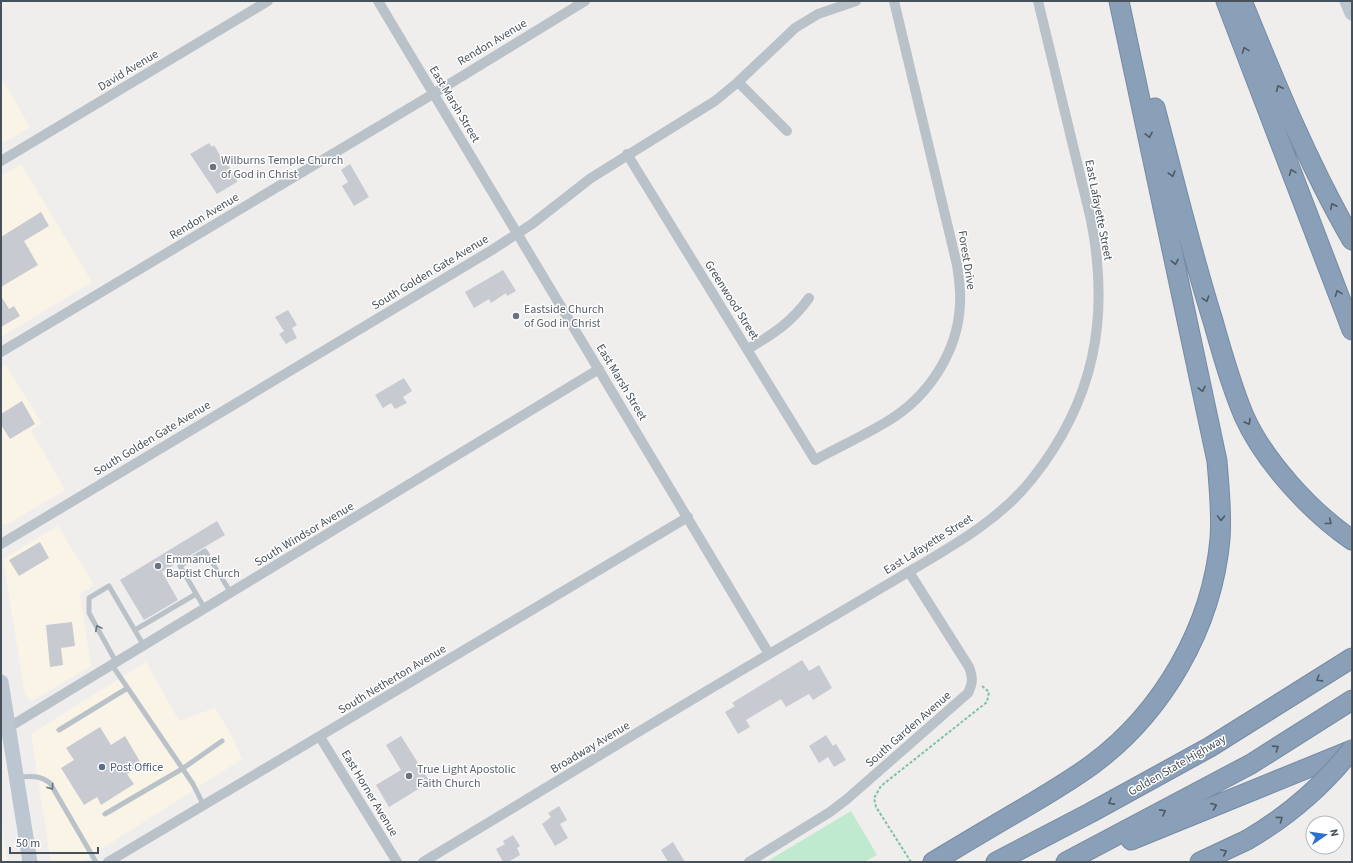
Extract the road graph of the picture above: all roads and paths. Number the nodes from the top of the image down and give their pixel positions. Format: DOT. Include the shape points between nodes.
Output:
graph roads {
  1 [pos="268,1"];
  2 [pos="378,1"];
  3 [pos="585,1"];
  4 [pos="856,1"];
  5 [pos="894,1"];
  6 [pos="1038,1"];
  7 [pos="1119,1"];
  8 [pos="1126,1"];
  9 [pos="1226,1"];
  10 [pos="1242,1"];
  11 [pos="1347,1"];
  12 [pos="1352,13"];
  13 [pos="738,82"];
  14 [pos="433,94"];
  15 [pos="787,131"];
  16 [pos="627,154"];
  17 [pos="1,161"];
  18 [pos="518,234"];
  19 [pos="1352,240"];
  20 [pos="809,298"];
  21 [pos="1352,330"];
  22 [pos="748,349"];
  23 [pos="1,352"];
  24 [pos="599,369"];
  25 [pos="815,460"];
  26 [pos="688,516"];
  27 [pos="1352,540"];
  28 [pos="1,544"];
  29 [pos="909,572"];
  30 [pos="231,593"];
  31 [pos="196,594"];
  32 [pos="205,609"];
  33 [pos="135,630"];
  34 [pos="144,646"];
  35 [pos="770,654"];
  36 [pos="1352,658"];
  37 [pos="114,664"];
  38 [pos="973,677"];
  39 [pos="1,682"];
  40 [pos="126,689"];
  41 [pos="1352,700"];
  42 [pos="5,730"];
  43 [pos="59,730"];
  44 [pos="320,737"];
  45 [pos="222,741"];
  46 [pos="1352,749"];
  47 [pos="182,768"];
  48 [pos="16,777"];
  49 [pos="203,804"];
  50 [pos="104,814"];
  51 [pos="1112,838"];
  52 [pos="30,862"];
  53 [pos="96,862"];
  54 [pos="108,862"];
  55 [pos="397,862"];
  56 [pos="423,862"];
  57 [pos="749,862"];
  58 [pos="910,862"];
  59 [pos="933,862"];
  60 [pos="996,862"];
  61 [pos="1066,862"];
  62 [pos="1200,862"];
  1 -- 17 [label="street, David Avenue"];
  2 -- 14 [label="street, East Marsh Street"];
  3 -- 14 [label="street, Rendon Avenue"];
  4 -- 13 [label="street, South Golden Gate Avenue" via="818,14 795,28"];
  5 -- 25 [label="street, Forest Drive" via="957,265 960,305 957,328 937,374 915,400 889,421"];
  6 -- 29 [label="street, East Lafayette Street" via="1096,248 1100,289 1092,359 1071,419 1059,441 1031,480 997,514 959,542"];
  7 -- 59 [label="highway, one-way" via="1217,461 1221,504 1216,568 1200,622 1182,660 1169,685 1133,729 1108,752 1072,778"];
  8 -- 27 [label="highway, one-way" via="1201,283 1244,416 1266,453 1294,489 1326,520"];
  21 -- 9 [label="highway, one-way"];
  19 -- 10 [label="highway, one-way" via="1322,184"];
  11 -- 12 [label="main road"];
  13 -- 15 [label="street"];
  13 -- 16 [label="street, South Golden Gate Avenue" via="715,101"];
  14 -- 18 [label="street, East Marsh Street"];
  14 -- 23 [label="street, Rendon Avenue"];
  16 -- 18 [label="street, South Golden Gate Avenue"];
  16 -- 22 [label="street, Greenwood Street"];
  18 -- 24 [label="street, East Marsh Street"];
  18 -- 28 [label="street, South Golden Gate Avenue"];
  20 -- 22 [label="street" via="798,314 785,326"];
  22 -- 25 [label="street, Greenwood Street"];
  24 -- 26 [label="street, East Marsh Street"];
  24 -- 30 [label="street, South Windsor Avenue"];
  26 -- 35 [label="street, East Marsh Street"];
  26 -- 44 [label="street, South Netherton Avenue"];
  29 -- 35 [label="street, East Lafayette Street"];
  29 -- 38 [label="street"];
  30 -- 31 [label="lane" via="205,551 180,566"];
  30 -- 32 [label="street, South Windsor Avenue"];
  31 -- 32 [label="lane"];
  31 -- 33 [label="lane"];
  32 -- 34 [label="street, South Windsor Avenue"];
  33 -- 34 [label="lane"];
  37 -- 33 [label="lane, one-way" via="89,613 89,598 109,586"];
  34 -- 37 [label="street, South Windsor Avenue"];
  35 -- 56 [label="street, Broadway Avenue"];
  36 -- 60 [label="highway, Golden State Highway, one-way" via="1210,746"];
  37 -- 40 [label="lane"];
  37 -- 42 [label="street, South Windsor Avenue"];
  38 -- 57 [label="street, South Garden Avenue" via="968,693 847,799"];
  38 -- 58 [label="path" via="989,692 987,702 881,786 874,798 876,807"];
  39 -- 42 [label="main road"];
  40 -- 43 [label="lane"];
  40 -- 47 [label="lane"];
  51 -- 41 [label="highway, one-way" via="1251,764"];
  42 -- 48 [label="main road"];
  44 -- 49 [label="street, South Netherton Avenue"];
  44 -- 55 [label="street, East Horner Avenue"];
  45 -- 47 [label="lane"];
  51 -- 46 [label="highway, one-way" via="1128,842"];
  62 -- 46 [label="highway, one-way, bridge" via="1247,840 1281,819 1327,778"];
  47 -- 49 [label="lane"];
  47 -- 50 [label="lane"];
  48 -- 52 [label="main road"];
  48 -- 53 [label="lane, one-way" via="32,776 43,778 50,783"];
  49 -- 54 [label="street, South Netherton Avenue"];
  51 -- 61 [label="highway"];
}
